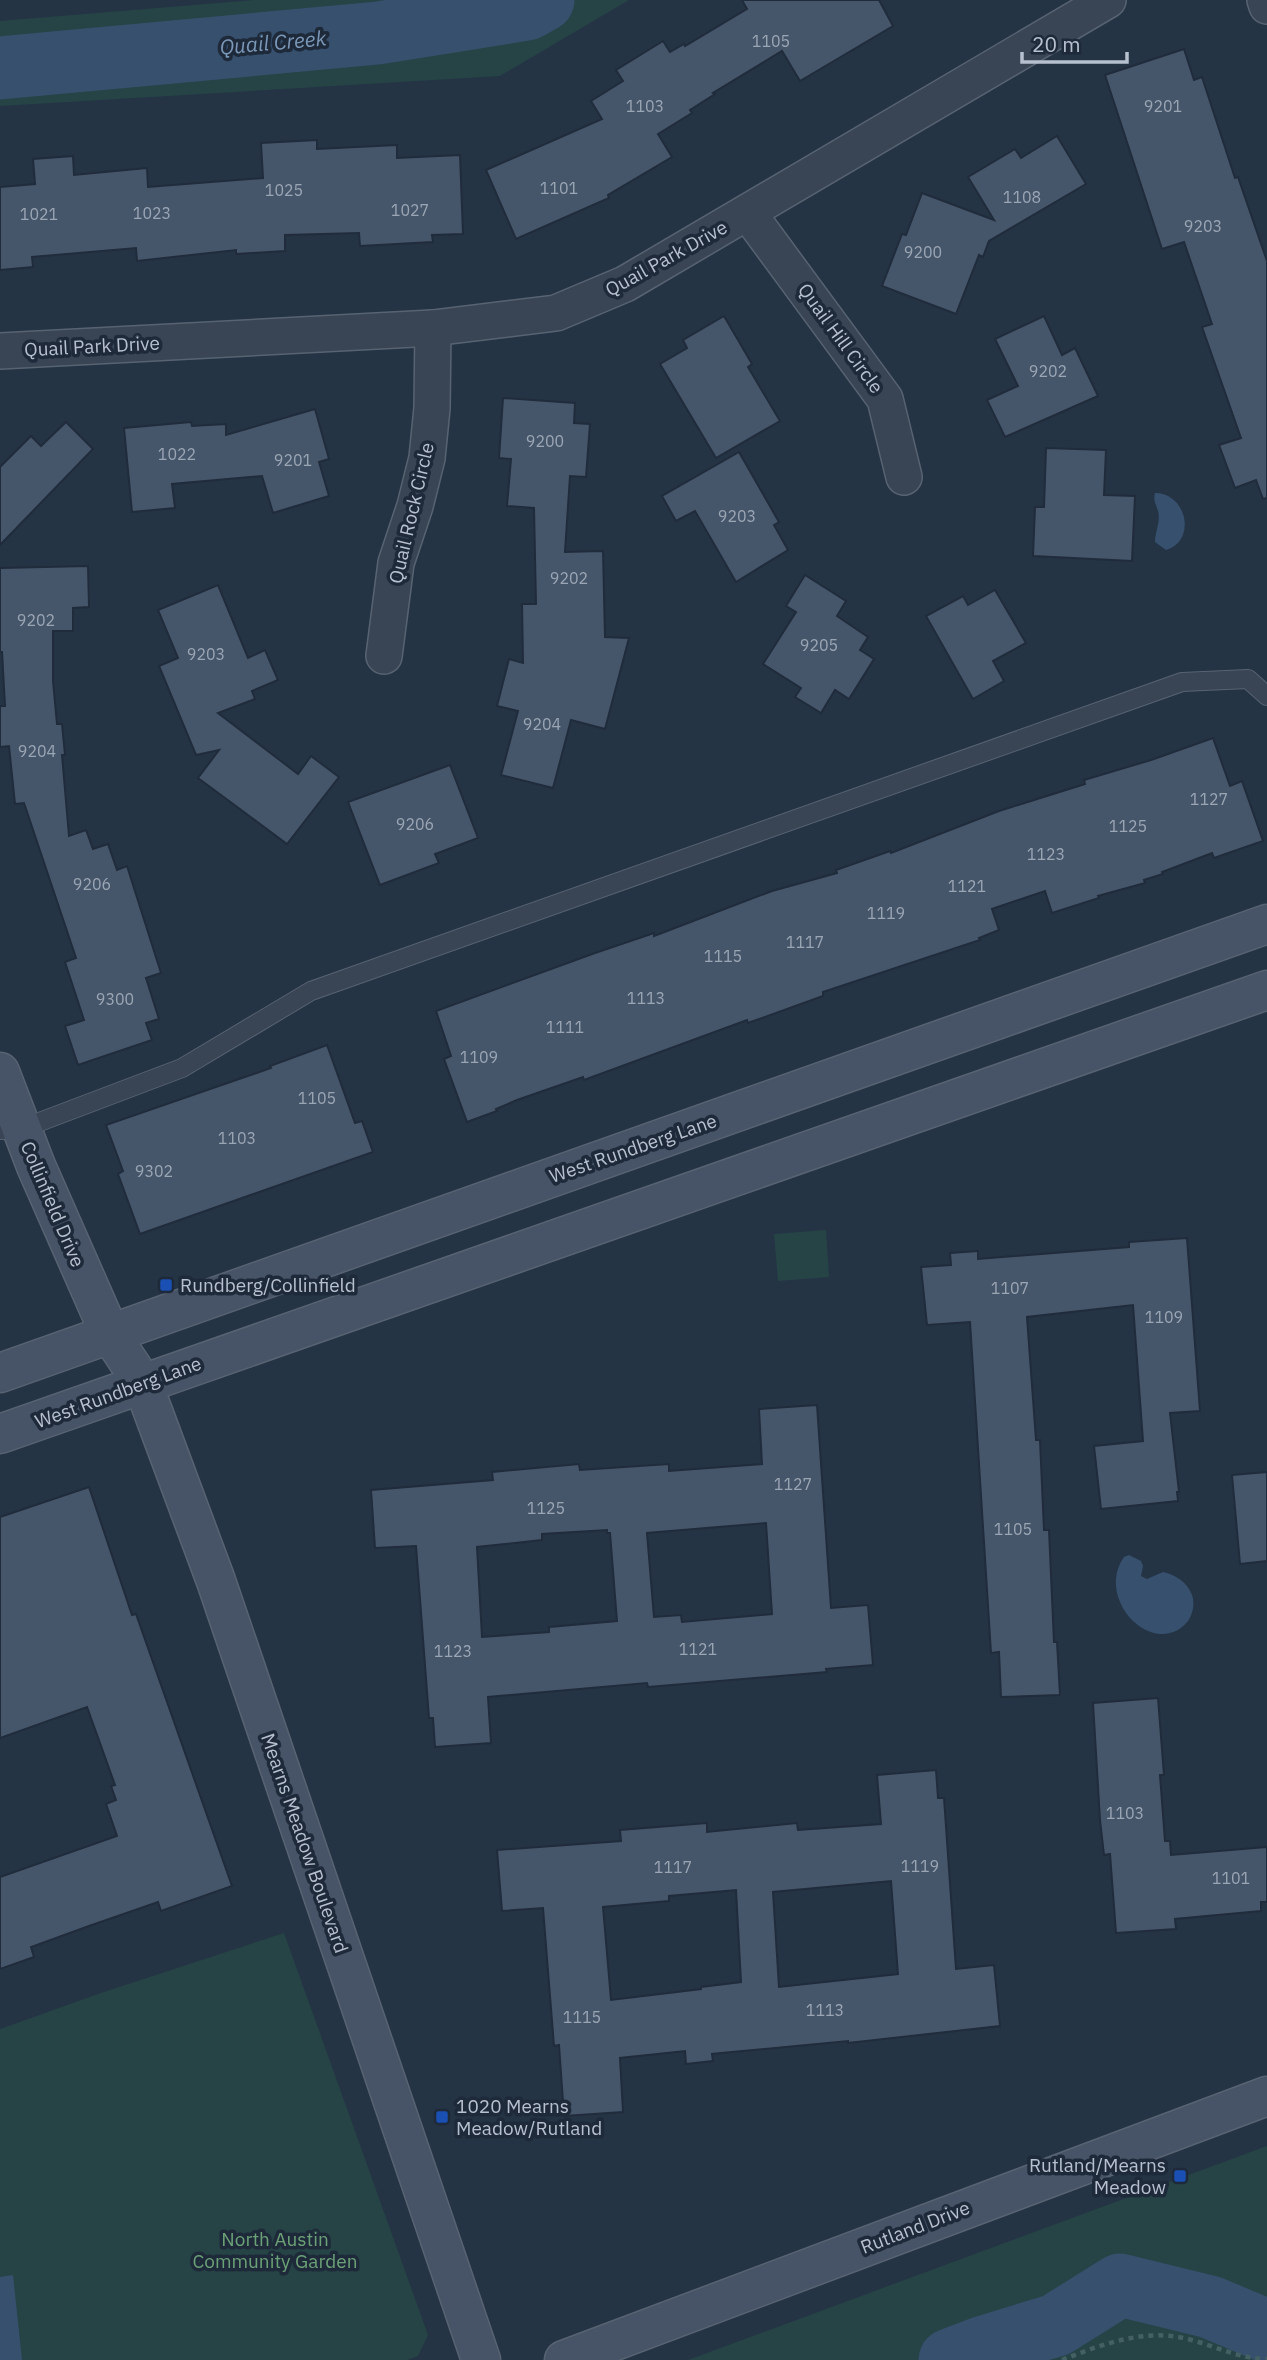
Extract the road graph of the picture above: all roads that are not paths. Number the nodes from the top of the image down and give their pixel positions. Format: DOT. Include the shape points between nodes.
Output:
graph roads {
  1 [pos="1108,0"];
  2 [pos="1265,0"];
  3 [pos="1267,6"];
  4 [pos="748,213"];
  5 [pos="433,328"];
  6 [pos="0,351"];
  7 [pos="904,477"];
  8 [pos="384,656"];
  9 [pos="1267,696"];
  10 [pos="1267,924"];
  11 [pos="1267,990"];
  12 [pos="865,1066"];
  13 [pos="0,1072"];
  14 [pos="882,1125"];
  15 [pos="11,1130"];
  16 [pos="110,1334"];
  17 [pos="0,1373"];
  18 [pos="142,1382"];
  19 [pos="0,1434"];
  20 [pos="1267,2095"];
  21 [pos="481,2360"];
  22 [pos="564,2360"];
  1 -- 4 [label="street, Quail Park Drive"];
  2 -- 3 [label="street"];
  4 -- 5 [label="street, Quail Park Drive" via="625,284 556,313"];
  4 -- 7 [label="street, Quail Hill Circle" via="885,398"];
  5 -- 6 [label="street, Quail Park Drive"];
  5 -- 8 [label="street, Quail Rock Circle" via="427,458 396,564"];
  9 -- 15 [label="lane" via="1248,679 1182,682 311,991 182,1068"];
  10 -- 12 [label="main road, West Rundberg Lane"];
  11 -- 14 [label="main road, West Rundberg Lane"];
  12 -- 14 [label="main road"];
  12 -- 16 [label="main road, West Rundberg Lane"];
  13 -- 15 [label="main road, Collinfield Drive"];
  14 -- 18 [label="main road, West Rundberg Lane"];
  15 -- 16 [label="main road, Collinfield Drive" via="36,1166"];
  16 -- 17 [label="main road, West Rundberg Lane"];
  16 -- 18 [label="main road, Mearns Meadow Boulevard"];
  18 -- 19 [label="main road, West Rundberg Lane"];
  18 -- 21 [label="main road, Mearns Meadow Boulevard" via="216,1581"];
  20 -- 22 [label="main road, Rutland Drive"];
}
